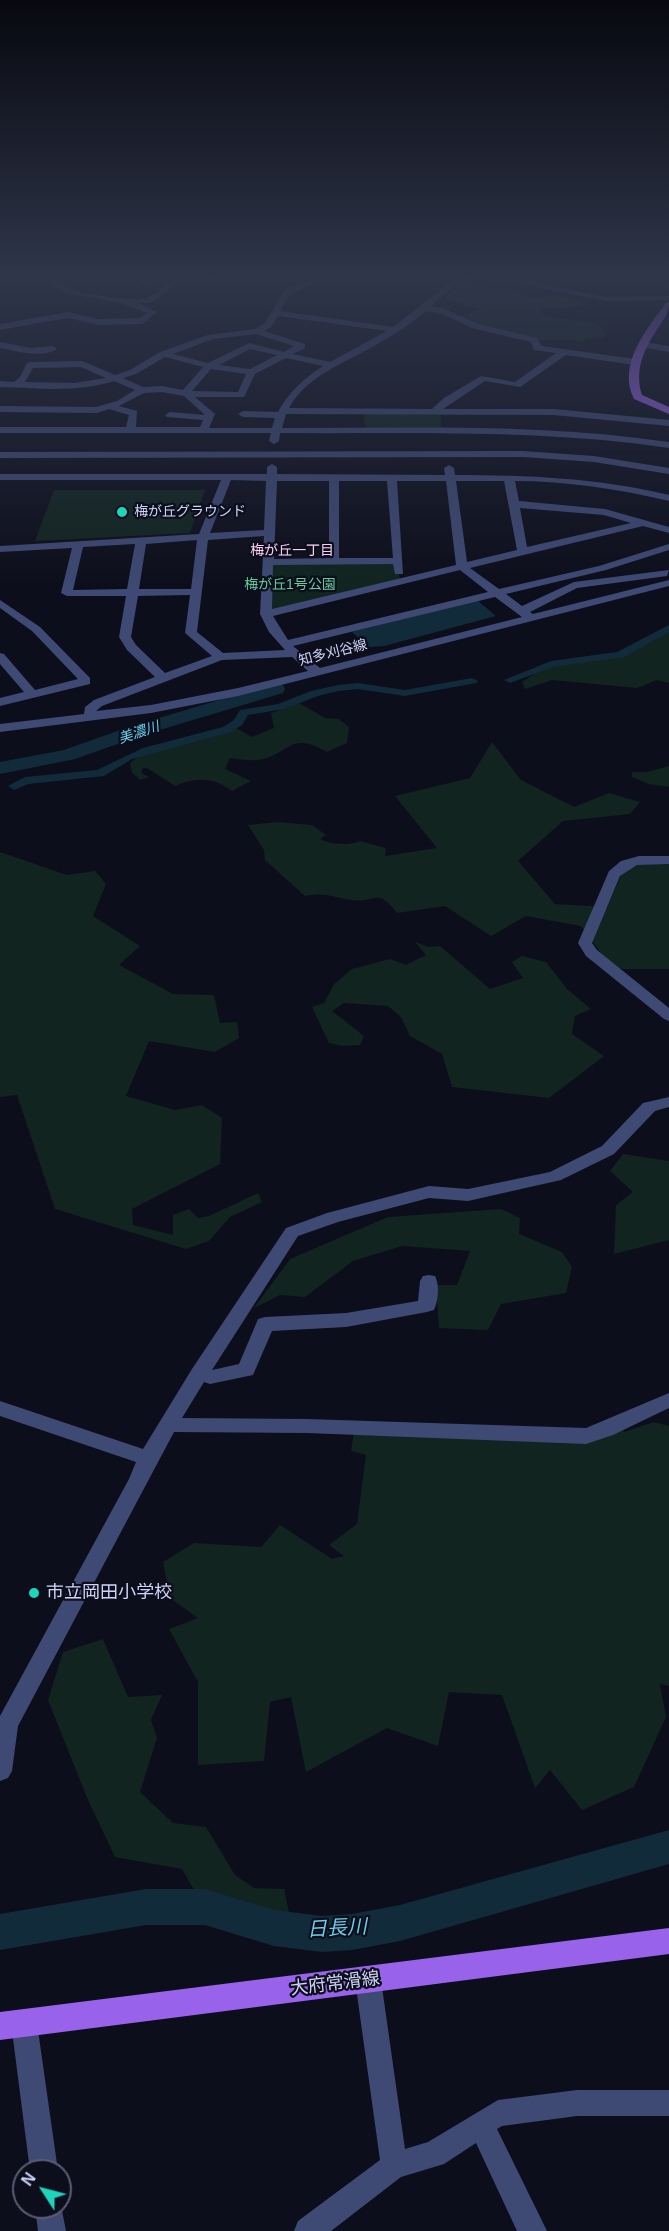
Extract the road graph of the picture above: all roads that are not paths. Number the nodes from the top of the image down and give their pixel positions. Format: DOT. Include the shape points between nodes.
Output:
graph roads {
  1 [pos="20,381"];
  2 [pos="94,381"];
  3 [pos="120,381"];
  4 [pos="197,381"];
  5 [pos="247,381"];
  6 [pos="307,381"];
  7 [pos="479,381"];
  8 [pos="499,381"];
  9 [pos="523,381"];
  10 [pos="636,381"];
  11 [pos="0,384"];
  12 [pos="16,385"];
  13 [pos="142,390"];
  14 [pos="187,393"];
  15 [pos="85,407"];
  16 [pos="111,407"];
  17 [pos="0,409"];
  18 [pos="362,411"];
  19 [pos="440,411"];
  20 [pos="669,411"];
  21 [pos="281,413"];
  22 [pos="243,414"];
  23 [pos="170,415"];
  24 [pos="208,418"];
  25 [pos="669,423"];
  26 [pos="0,430"];
  27 [pos="16,430"];
  28 [pos="76,431"];
  29 [pos="130,431"];
  30 [pos="203,431"];
  31 [pos="275,431"];
  32 [pos="363,431"];
  33 [pos="445,431"];
  34 [pos="669,432"];
  35 [pos="655,452"];
  36 [pos="132,454"];
  37 [pos="273,454"];
  38 [pos="447,454"];
  39 [pos="0,456"];
  40 [pos="669,471"];
  41 [pos="127,476"];
  42 [pos="0,477"];
  43 [pos="227,477"];
  44 [pos="272,477"];
  45 [pos="334,477"];
  46 [pos="392,477"];
  47 [pos="450,477"];
  48 [pos="509,478"];
  49 [pos="627,489"];
  50 [pos="669,498"];
  51 [pos="513,504"];
  52 [pos="646,522"];
  53 [pos="669,530"];
  54 [pos="268,533"];
  55 [pos="203,537"];
  56 [pos="141,541"];
  57 [pos="78,544"];
  58 [pos="669,547"];
  59 [pos="0,549"];
  60 [pos="523,553"];
  61 [pos="398,561"];
  62 [pos="268,562"];
  63 [pos="334,562"];
  64 [pos="462,567"];
  65 [pos="669,572"];
  66 [pos="653,577"];
  67 [pos="400,582"];
  68 [pos="666,583"];
  69 [pos="132,592"];
  70 [pos="196,592"];
  71 [pos="495,592"];
  72 [pos="0,603"];
  73 [pos="266,614"];
  74 [pos="526,614"];
  75 [pos="285,644"];
  76 [pos="295,653"];
  77 [pos="0,657"];
  78 [pos="220,657"];
  79 [pos="319,673"];
  80 [pos="163,678"];
  81 [pos="32,694"];
  82 [pos="0,702"];
  83 [pos="91,717"];
  84 [pos="0,728"];
  85 [pos="669,860"];
  86 [pos="669,1016"];
  87 [pos="669,1102"];
  88 [pos="429,1281"];
  89 [pos="199,1374"];
  90 [pos="669,1400"];
  91 [pos="0,1408"];
  92 [pos="170,1423"];
  93 [pos="148,1458"];
  94 [pos="0,1771"];
  95 [pos="669,1941"];
  96 [pos="368,1980"];
  97 [pos="12,2024"];
  98 [pos="669,2103"];
  99 [pos="481,2124"];
  100 [pos="41,2159"];
  101 [pos="394,2166"];
  102 [pos="308,2231"];
  103 [pos="533,2231"];
  1 -- 12 [label="street"];
  2 -- 12 [label="street" via="74,386"];
  3 -- 13 [label="street"];
  4 -- 14 [label="street"];
  5 -- 14 [label="street" via="241,395"];
  6 -- 21 [label="street"];
  7 -- 19 [label="street" via="447,400"];
  8 -- 9 [label="street" via="517,385"];
  10 -- 20 [label="main road" via="638,397"];
  11 -- 12 [label="street"];
  13 -- 14 [label="street"];
  13 -- 16 [label="street"];
  14 -- 24 [label="street" via="210,414"];
  15 -- 16 [label="street"];
  15 -- 17 [label="street"];
  15 -- 28 [label="street"];
  16 -- 29 [label="street" via="134,413"];
  18 -- 19 [label="street"];
  18 -- 21 [label="street"];
  18 -- 32 [label="street"];
  19 -- 25 [label="street" via="554,412"];
  19 -- 33 [label="street"];
  21 -- 22 [label="street"];
  21 -- 31 [label="street"];
  23 -- 24 [label="street"];
  24 -- 30 [label="street"];
  26 -- 27 [label="street"];
  27 -- 28 [label="street"];
  27 -- 39 [label="street" via="13,443"];
  28 -- 29 [label="street"];
  29 -- 30 [label="street"];
  30 -- 31 [label="street"];
  31 -- 32 [label="street"];
  31 -- 37 [label="street"];
  32 -- 33 [label="street"];
  33 -- 35 [label="street" via="567,433"];
  33 -- 38 [label="street"];
  34 -- 35 [label="street"];
  35 -- 38 [label="street" via="559,456"];
  35 -- 40 [label="street"];
  35 -- 49 [label="street"];
  36 -- 37 [label="street"];
  36 -- 39 [label="street"];
  36 -- 41 [label="street"];
  37 -- 38 [label="street"];
  37 -- 44 [label="street"];
  38 -- 47 [label="street"];
  41 -- 42 [label="street"];
  41 -- 43 [label="street"];
  43 -- 44 [label="street"];
  43 -- 55 [label="street"];
  44 -- 45 [label="street"];
  44 -- 54 [label="street"];
  45 -- 46 [label="street"];
  45 -- 63 [label="street"];
  46 -- 47 [label="street"];
  46 -- 61 [label="street"];
  47 -- 48 [label="street"];
  47 -- 64 [label="street"];
  48 -- 49 [label="street" via="566,480"];
  48 -- 51 [label="street"];
  49 -- 50 [label="street"];
  51 -- 52 [label="street" via="605,512"];
  51 -- 60 [label="street"];
  52 -- 53 [label="street"];
  52 -- 60 [label="street"];
  54 -- 55 [label="street"];
  54 -- 62 [label="street"];
  55 -- 56 [label="street"];
  55 -- 70 [label="street"];
  56 -- 57 [label="street"];
  56 -- 69 [label="street"];
  57 -- 59 [label="street"];
  57 -- 69 [label="street" via="68,593"];
  58 -- 71 [label="street" via="602,568"];
  60 -- 64 [label="street"];
  61 -- 63 [label="street"];
  61 -- 67 [label="street"];
  62 -- 63 [label="street"];
  62 -- 73 [label="street"];
  64 -- 67 [label="street"];
  64 -- 71 [label="street"];
  65 -- 66 [label="street"];
  66 -- 68 [label="street"];
  66 -- 74 [label="street" via="574,585"];
  67 -- 73 [label="street"];
  68 -- 74 [label="street, 知多刈谷線"];
  69 -- 70 [label="street"];
  69 -- 80 [label="street" via="125,638"];
  70 -- 78 [label="street" via="191,633"];
  71 -- 74 [label="street"];
  71 -- 75 [label="street"];
  72 -- 81 [label="street" via="36,629 86,681"];
  73 -- 75 [label="street"];
  74 -- 79 [label="street, 知多刈谷線"];
  75 -- 76 [label="street"];
  76 -- 78 [label="street"];
  76 -- 79 [label="street"];
  77 -- 81 [label="street"];
  78 -- 80 [label="street"];
  79 -- 83 [label="street, 知多刈谷線" via="192,701"];
  80 -- 83 [label="street" via="92,706"];
  81 -- 82 [label="street"];
  83 -- 84 [label="street, 知多刈谷線"];
  85 -- 86 [label="street" via="649,858 620,867 585,943"];
  87 -- 89 [label="street" via="649,1107 608,1150 555,1176 468,1195 429,1192 292,1232"];
  88 -- 89 [label="street" via="427,1305 324,1324 265,1324 246,1370 210,1377"];
  89 -- 92 [label="street"];
  90 -- 92 [label="street" via="586,1436"];
  91 -- 93 [label="street"];
  92 -- 93 [label="street"];
  93 -- 94 [label="street" via="7,1725"];
  95 -- 96 [label="main road, 大府常滑線"];
  96 -- 97 [label="main road, 大府常滑線"];
  96 -- 101 [label="street"];
  97 -- 100 [label="street"];
  98 -- 99 [label="street" via="577,2103 498,2113"];
  99 -- 101 [label="street" via="434,2154"];
  99 -- 103 [label="street"];
  101 -- 102 [label="street"];
}
